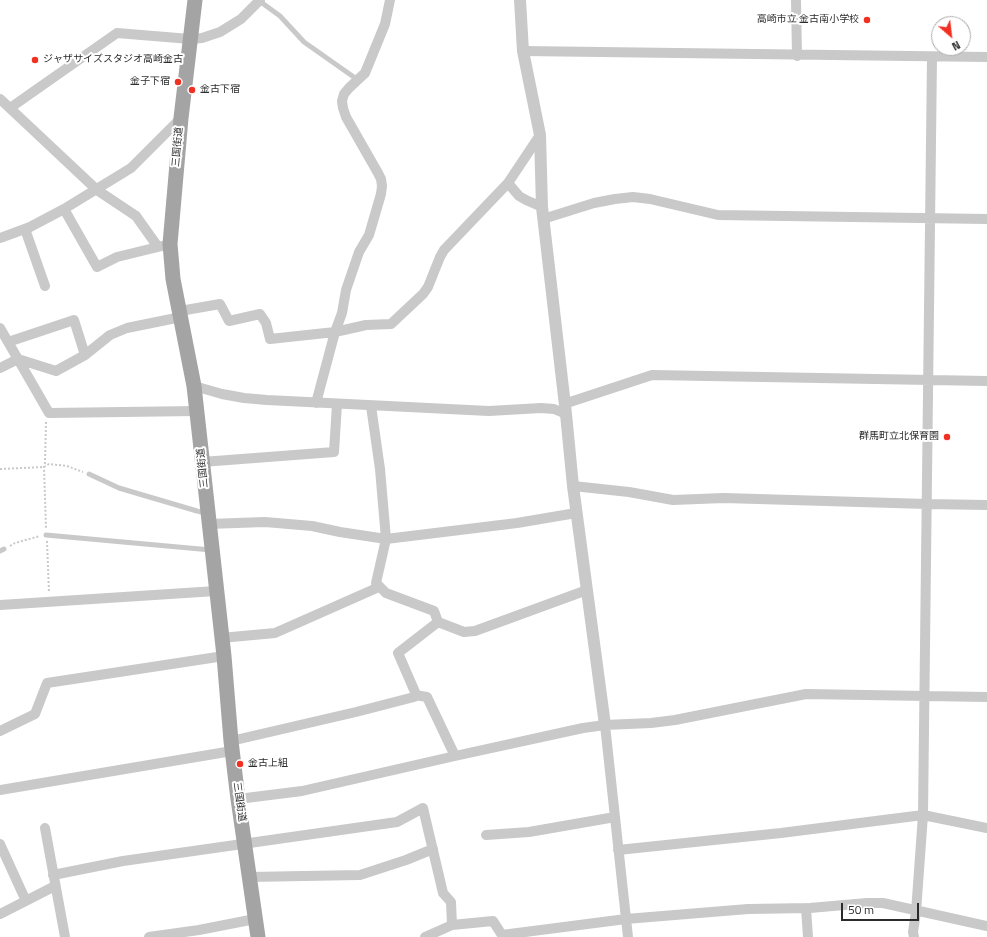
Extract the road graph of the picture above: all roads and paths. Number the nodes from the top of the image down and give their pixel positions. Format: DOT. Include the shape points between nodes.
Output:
graph roads {
  1 [pos="195,0"];
  2 [pos="259,0"];
  3 [pos="390,0"];
  4 [pos="520,0"];
  5 [pos="796,0"];
  6 [pos="190,39"];
  7 [pos="523,51"];
  8 [pos="797,56"];
  9 [pos="932,57"];
  10 [pos="987,57"];
  11 [pos="358,80"];
  12 [pos="0,99"];
  13 [pos="10,108"];
  14 [pos="180,118"];
  15 [pos="540,135"];
  16 [pos="508,183"];
  17 [pos="97,190"];
  18 [pos="64,209"];
  19 [pos="542,213"];
  20 [pos="929,218"];
  21 [pos="987,219"];
  22 [pos="25,229"];
  23 [pos="0,238"];
  24 [pos="164,246"];
  25 [pos="45,286"];
  26 [pos="180,314"];
  27 [pos="0,328"];
  28 [pos="335,332"];
  29 [pos="8,342"];
  30 [pos="85,355"];
  31 [pos="18,359"];
  32 [pos="0,368"];
  33 [pos="928,380"];
  34 [pos="987,380"];
  35 [pos="194,386"];
  36 [pos="316,403"];
  37 [pos="337,404"];
  38 [pos="371,406"];
  39 [pos="565,409"];
  40 [pos="196,411"];
  41 [pos="49,413"];
  42 [pos="202,462"];
  43 [pos="44,467"];
  44 [pos="0,469"];
  45 [pos="89,474"];
  46 [pos="573,486"];
  47 [pos="927,504"];
  48 [pos="987,505"];
  49 [pos="576,512"];
  50 [pos="208,518"];
  51 [pos="46,535"];
  52 [pos="386,539"];
  53 [pos="2,550"];
  54 [pos="211,550"];
  55 [pos="379,587"];
  56 [pos="587,590"];
  57 [pos="216,591"];
  58 [pos="0,605"];
  59 [pos="438,622"];
  60 [pos="221,638"];
  61 [pos="224,656"];
  62 [pos="415,695"];
  63 [pos="924,697"];
  64 [pos="987,697"];
  65 [pos="605,725"];
  66 [pos="0,731"];
  67 [pos="232,746"];
  68 [pos="455,756"];
  69 [pos="0,790"];
  70 [pos="238,799"];
  71 [pos="923,816"];
  72 [pos="614,817"];
  73 [pos="45,828"];
  74 [pos="987,828"];
  75 [pos="486,835"];
  76 [pos="244,843"];
  77 [pos="0,844"];
  78 [pos="433,849"];
  79 [pos="618,850"];
  80 [pos="53,874"];
  81 [pos="249,877"];
  82 [pos="55,886"];
  83 [pos="26,901"];
  84 [pos="806,908"];
  85 [pos="916,912"];
  86 [pos="0,914"];
  87 [pos="255,919"];
  88 [pos="626,919"];
  89 [pos="452,925"];
  90 [pos="987,926"];
  91 [pos="567,932"];
  92 [pos="65,937"];
  93 [pos="149,937"];
  94 [pos="258,937"];
  95 [pos="425,937"];
  96 [pos="628,937"];
  97 [pos="808,937"];
  98 [pos="914,937"];
  1 -- 6 [label="main road, 三国街道"];
  2 -- 6 [label="street" via="241,19 220,32"];
  2 -- 11 [label="lane" via="280,16 304,42"];
  3 -- 11 [label="street" via="385,24 365,73"];
  4 -- 7 [label="street"];
  5 -- 8 [label="street"];
  6 -- 13 [label="street" via="117,34"];
  6 -- 14 [label="main road, 三国街道"];
  7 -- 8 [label="street"];
  7 -- 15 [label="street"];
  8 -- 9 [label="street"];
  9 -- 10 [label="street"];
  9 -- 20 [label="street"];
  11 -- 28 [label="street" via="344,94 343,108 378,173 382,186 369,235 359,252"];
  12 -- 13 [label="street"];
  13 -- 17 [label="street"];
  14 -- 17 [label="street" via="131,168"];
  14 -- 24 [label="main road, 三国街道"];
  15 -- 16 [label="street"];
  15 -- 19 [label="street"];
  16 -- 19 [label="street" via="519,196"];
  16 -- 28 [label="street" via="444,250 425,290 396,320 386,325 366,325"];
  17 -- 18 [label="street"];
  17 -- 24 [label="street" via="136,216"];
  18 -- 22 [label="street"];
  18 -- 24 [label="street" via="97,267 117,257"];
  19 -- 20 [label="street" via="633,197 718,215"];
  19 -- 39 [label="street"];
  20 -- 21 [label="street"];
  20 -- 33 [label="street"];
  22 -- 23 [label="street"];
  22 -- 25 [label="street"];
  24 -- 26 [label="main road, 三国街道"];
  26 -- 28 [label="street" via="220,304 229,321 260,314 266,323 270,339"];
  26 -- 30 [label="street" via="110,335"];
  26 -- 35 [label="main road, 三国街道"];
  27 -- 29 [label="street"];
  28 -- 36 [label="street"];
  29 -- 30 [label="street" via="74,320"];
  29 -- 31 [label="street"];
  30 -- 31 [label="street" via="56,371"];
  31 -- 32 [label="street"];
  31 -- 41 [label="street"];
  33 -- 34 [label="street"];
  33 -- 39 [label="street" via="652,376"];
  33 -- 47 [label="street"];
  35 -- 36 [label="street" via="244,398"];
  35 -- 40 [label="main road, 三国街道"];
  36 -- 37 [label="street"];
  37 -- 38 [label="street"];
  37 -- 42 [label="street" via="334,452"];
  38 -- 39 [label="street" via="490,411"];
  38 -- 52 [label="street"];
  39 -- 46 [label="street"];
  40 -- 41 [label="street"];
  40 -- 42 [label="main road, 三国街道"];
  41 -- 43 [label="path" via="46,418"];
  42 -- 50 [label="main road, 三国街道"];
  43 -- 44 [label="path"];
  43 -- 45 [label="path" via="49,464 67,466"];
  45 -- 50 [label="lane" via="124,490 197,511"];
  46 -- 47 [label="street" via="673,500 724,498"];
  46 -- 49 [label="street"];
  47 -- 48 [label="street"];
  47 -- 63 [label="street"];
  49 -- 52 [label="street" via="517,523"];
  49 -- 56 [label="street"];
  50 -- 52 [label="street" via="312,526"];
  50 -- 54 [label="main road, 三国街道"];
  51 -- 53 [label="path" via="15,543"];
  51 -- 54 [label="lane"];
  52 -- 55 [label="street" via="376,583"];
  54 -- 57 [label="main road, 三国街道"];
  55 -- 59 [label="street" via="386,593 434,610"];
  55 -- 60 [label="street" via="275,633"];
  56 -- 59 [label="street" via="475,631 464,632"];
  56 -- 65 [label="street"];
  57 -- 58 [label="street"];
  57 -- 60 [label="main road, 三国街道"];
  59 -- 62 [label="street" via="398,653"];
  60 -- 61 [label="main road, 三国街道"];
  61 -- 66 [label="street" via="47,683 35,714"];
  61 -- 67 [label="main road, 三国街道"];
  62 -- 67 [label="street"];
  62 -- 68 [label="street" via="427,697"];
  63 -- 64 [label="street"];
  63 -- 65 [label="street" via="806,694 675,720"];
  63 -- 71 [label="street"];
  65 -- 68 [label="street"];
  65 -- 72 [label="street"];
  67 -- 69 [label="street"];
  67 -- 70 [label="main road, 三国街道"];
  68 -- 70 [label="street" via="302,791"];
  70 -- 76 [label="main road, 三国街道"];
  71 -- 74 [label="street"];
  71 -- 79 [label="street"];
  71 -- 85 [label="street"];
  72 -- 75 [label="street" via="529,832"];
  72 -- 79 [label="street"];
  73 -- 80 [label="street"];
  76 -- 78 [label="street" via="396,822 423,808"];
  76 -- 80 [label="street"];
  76 -- 81 [label="main road, 三国街道"];
  77 -- 83 [label="street"];
  78 -- 81 [label="street" via="360,875"];
  78 -- 89 [label="street" via="443,893 451,902"];
  79 -- 88 [label="street"];
  80 -- 82 [label="street"];
  81 -- 87 [label="main road, 三国街道"];
  82 -- 83 [label="street"];
  82 -- 92 [label="street"];
  83 -- 86 [label="street"];
  84 -- 85 [label="street" via="883,903"];
  84 -- 88 [label="street"];
  84 -- 97 [label="street"];
  85 -- 90 [label="street"];
  85 -- 98 [label="street"];
  87 -- 93 [label="street"];
  87 -- 94 [label="main road, 三国街道"];
  88 -- 91 [label="street"];
  88 -- 96 [label="street"];
  89 -- 91 [label="street" via="493,921 502,935"];
  89 -- 95 [label="street"];
}
